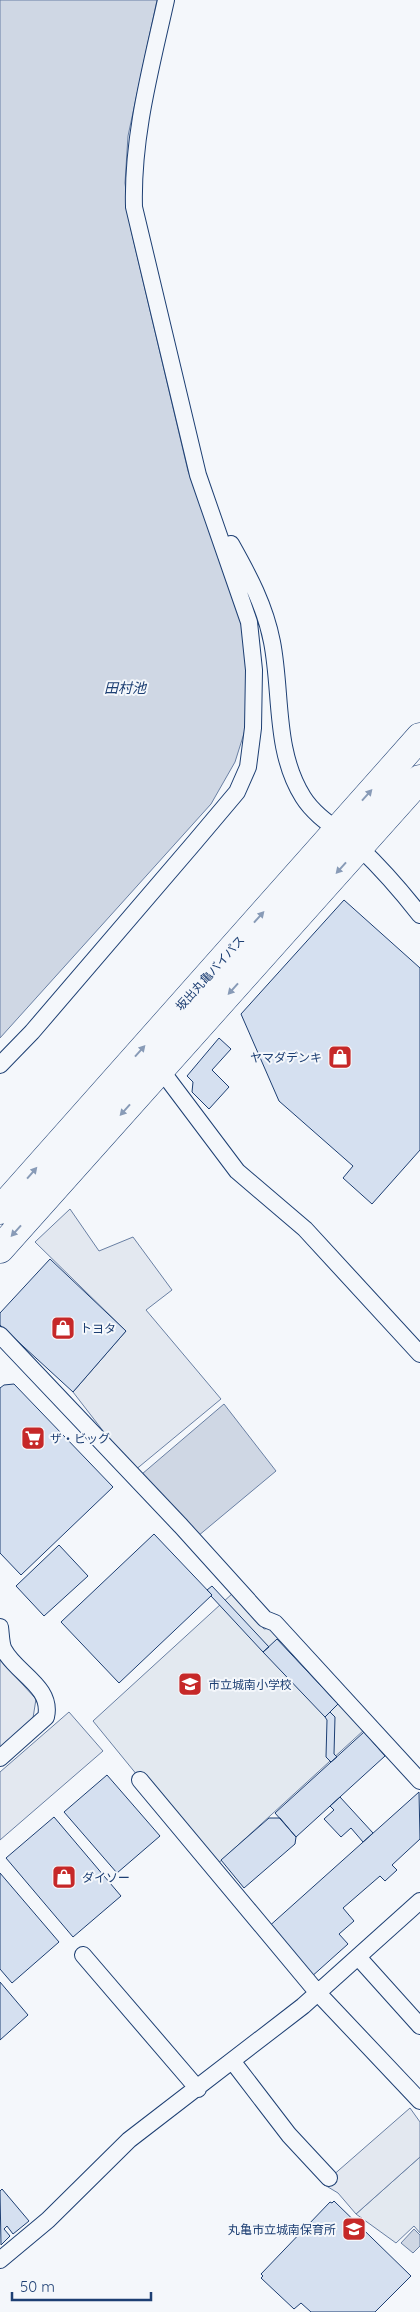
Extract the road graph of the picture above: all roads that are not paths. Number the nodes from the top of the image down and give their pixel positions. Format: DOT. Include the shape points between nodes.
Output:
graph roads {
  1 [pos="166,0"];
  2 [pos="218,530"];
  3 [pos="420,737"];
  4 [pos="420,779"];
  5 [pos="337,829"];
  6 [pos="359,847"];
  7 [pos="420,915"];
  8 [pos="0,1064"];
  9 [pos="161,1070"];
  10 [pos="0,1210"];
  11 [pos="0,1250"];
  12 [pos="0,1336"];
  13 [pos="420,1354"];
  14 [pos="0,1627"];
  15 [pos="0,1758"];
  16 [pos="140,1780"];
  17 [pos="420,1781"];
  18 [pos="420,1901"];
  19 [pos="83,1955"];
  20 [pos="358,1958"];
  21 [pos="317,1992"];
  22 [pos="420,2026"];
  23 [pos="233,2062"];
  24 [pos="198,2088"];
  25 [pos="420,2100"];
  26 [pos="329,2178"];
  27 [pos="0,2260"];
  1 -- 2 [label="street" via="140,123 133,174 134,207 198,475"];
  2 -- 5 [label="street" via="231,544 263,608 273,651 283,741 294,779 312,809"];
  2 -- 8 [label="street" via="249,622 254,670 253,728 248,767 237,792 32,1032"];
  5 -- 3 [label="highway, 坂出丸亀バイパス, one-way"];
  4 -- 6 [label="highway"];
  5 -- 6 [label="street"];
  10 -- 5 [label="highway, 坂出丸亀バイパス, one-way"];
  6 -- 7 [label="street"];
  6 -- 9 [label="highway, one-way"];
  9 -- 11 [label="highway, one-way"];
  9 -- 13 [label="street" via="237,1171 305,1230"];
  12 -- 17 [label="street" via="265,1619 275,1623"];
  14 -- 15 [label="street" via="3,1650 40,1690 48,1709 46,1716"];
  16 -- 21 [label="street"];
  18 -- 20 [label="street"];
  19 -- 24 [label="street"];
  20 -- 21 [label="street"];
  20 -- 22 [label="street"];
  21 -- 23 [label="street"];
  21 -- 25 [label="street"];
  23 -- 24 [label="street"];
  23 -- 26 [label="street" via="289,2134"];
  24 -- 27 [label="street" via="130,2140 48,2220"];
}
